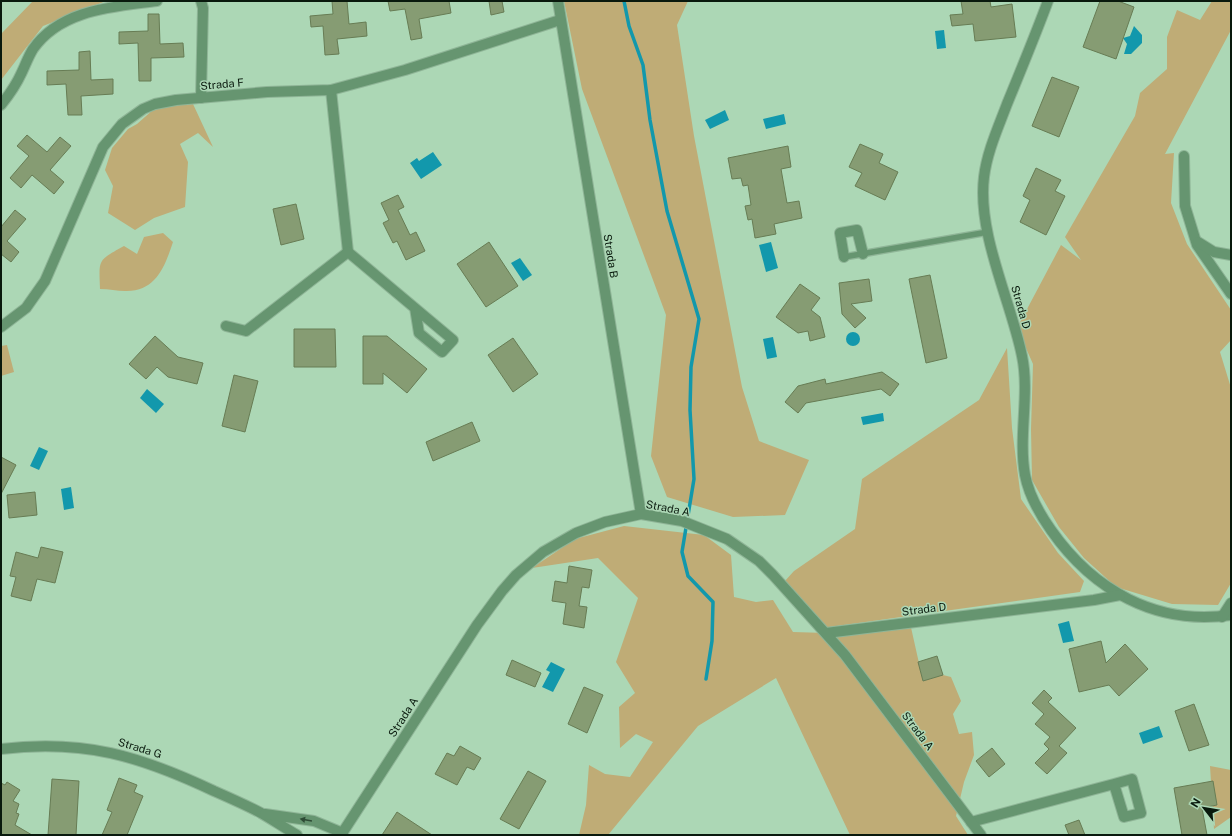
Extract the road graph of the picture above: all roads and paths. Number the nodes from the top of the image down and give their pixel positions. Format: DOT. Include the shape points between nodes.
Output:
graph roads {
  1 [pos="157,1"];
  2 [pos="201,1"];
  3 [pos="558,1"];
  4 [pos="1048,1"];
  5 [pos="560,20"];
  6 [pos="331,90"];
  7 [pos="201,98"];
  8 [pos="1,105"];
  9 [pos="1184,156"];
  10 [pos="988,232"];
  11 [pos="1195,239"];
  12 [pos="348,252"];
  13 [pos="1214,252"];
  14 [pos="863,254"];
  15 [pos="1231,255"];
  16 [pos="844,257"];
  17 [pos="1210,263"];
  18 [pos="1231,294"];
  19 [pos="415,308"];
  20 [pos="226,326"];
  21 [pos="1,327"];
  22 [pos="641,514"];
  23 [pos="1120,595"];
  24 [pos="1231,603"];
  25 [pos="1227,616"];
  26 [pos="826,633"];
  27 [pos="1,749"];
  28 [pos="1114,784"];
  29 [pos="261,813"];
  30 [pos="971,822"];
  31 [pos="342,834"];
  32 [pos="297,835"];
  33 [pos="980,835"];
  1 -- 8 [label="street" via="95,10 59,25 32,50 16,83"];
  2 -- 7 [label="street"];
  3 -- 5 [label="street, Strada B"];
  4 -- 10 [label="street, Strada D" via="990,148 983,194"];
  5 -- 6 [label="street, Strada F" via="405,70"];
  5 -- 22 [label="street, Strada B"];
  6 -- 7 [label="street, Strada F"];
  6 -- 12 [label="street"];
  7 -- 21 [label="street, Strada F" via="149,106 132,116 114,132 97,159 43,285 26,308"];
  9 -- 11 [label="street" via="1185,206"];
  10 -- 14 [label="lane"];
  10 -- 23 [label="street, Strada D" via="1023,357 1023,462 1029,491 1041,516 1060,542 1092,577"];
  11 -- 13 [label="street"];
  11 -- 17 [label="street"];
  12 -- 19 [label="street"];
  12 -- 20 [label="street" via="246,330"];
  13 -- 15 [label="street"];
  13 -- 17 [label="street" via="1210,256"];
  14 -- 16 [label="lane"];
  14 -- 16 [label="street" via="857,230 840,233"];
  17 -- 18 [label="street"];
  22 -- 26 [label="street, Strada A" via="686,523 726,539 759,561"];
  22 -- 31 [label="street, Strada A" via="611,520 576,533 543,552 516,575 477,625"];
  23 -- 25 [label="street, Strada D" via="1175,616"];
  23 -- 26 [label="street, Strada D"];
  24 -- 25 [label="street"];
  26 -- 30 [label="street, Strada A"];
  27 -- 29 [label="street, Strada G" via="61,746 111,752 148,762 188,778"];
  28 -- 30 [label="street"];
  31 -- 29 [label="street, Strada G, one-way" via="314,821"];
  29 -- 32 [label="street, Strada G"];
  30 -- 33 [label="street, Strada A"];
}
